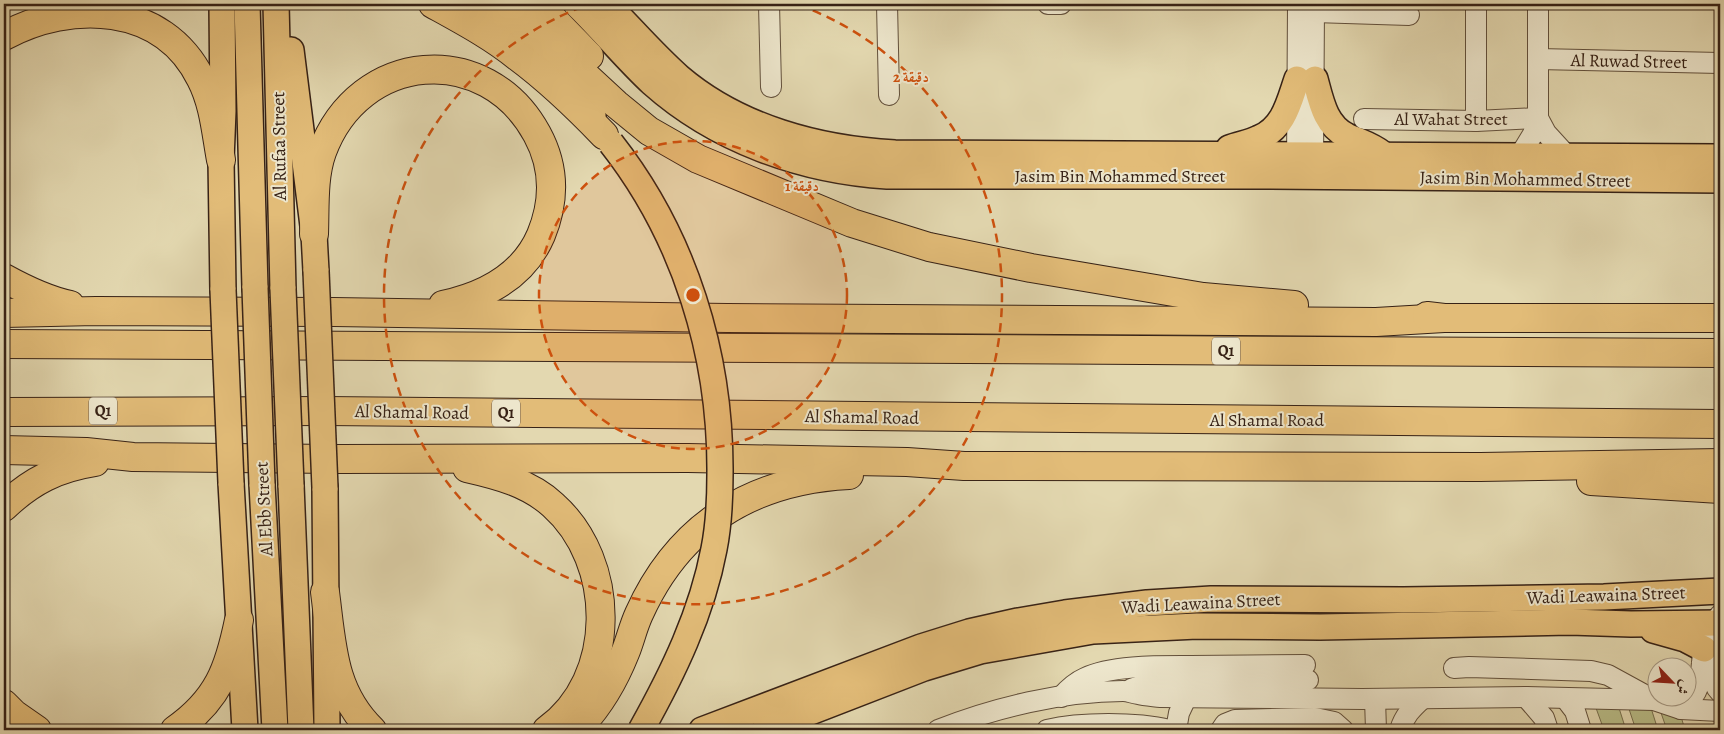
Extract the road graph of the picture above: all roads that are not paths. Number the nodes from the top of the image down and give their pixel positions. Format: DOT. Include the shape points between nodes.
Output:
graph roads {
  1 [pos="222,4"];
  2 [pos="247,4"];
  3 [pos="276,4"];
  4 [pos="281,4"];
  5 [pos="433,4"];
  6 [pos="477,4"];
  7 [pos="497,4"];
  8 [pos="535,4"];
  9 [pos="576,4"];
  10 [pos="607,4"];
  11 [pos="769,4"];
  12 [pos="887,4"];
  13 [pos="1048,4"];
  14 [pos="1061,4"];
  15 [pos="1476,4"];
  16 [pos="1538,4"];
  17 [pos="1309,7"];
  18 [pos="1409,15"];
  19 [pos="4,36"];
  20 [pos="1538,59"];
  21 [pos="1720,62"];
  22 [pos="1306,79"];
  23 [pos="771,87"];
  24 [pos="889,95"];
  25 [pos="1538,118"];
  26 [pos="1364,119"];
  27 [pos="1476,121"];
  28 [pos="608,139"];
  29 [pos="1214,155"];
  30 [pos="1384,156"];
  31 [pos="1567,156"];
  32 [pos="1519,157"];
  33 [pos="1720,157"];
  34 [pos="221,160"];
  35 [pos="1305,166"];
  36 [pos="745,179"];
  37 [pos="1720,180"];
  38 [pos="314,234"];
  39 [pos="4,278"];
  40 [pos="255,288"];
  41 [pos="283,289"];
  42 [pos="96,311"];
  43 [pos="4,313"];
  44 [pos="393,314"];
  45 [pos="1444,318"];
  46 [pos="1720,318"];
  47 [pos="4,344"];
  48 [pos="1720,353"];
  49 [pos="4,412"];
  50 [pos="1720,424"];
  51 [pos="4,450"];
  52 [pos="133,457"];
  53 [pos="402,458"];
  54 [pos="1720,463"];
  55 [pos="964,466"];
  56 [pos="1480,467"];
  57 [pos="1720,489"];
  58 [pos="4,507"];
  59 [pos="1720,591"];
  60 [pos="325,592"];
  61 [pos="239,620"];
  62 [pos="1716,631"];
  63 [pos="1454,668"];
  64 [pos="1126,691"];
  65 [pos="1720,692"];
  66 [pos="1187,696"];
  67 [pos="1646,696"];
  68 [pos="1061,697"];
  69 [pos="1526,697"];
  70 [pos="1241,698"];
  71 [pos="1332,698"];
  72 [pos="1565,698"];
  73 [pos="1375,699"];
  74 [pos="1422,699"];
  75 [pos="1646,700"];
  76 [pos="4,704"];
  77 [pos="1672,706"];
  78 [pos="1681,709"];
  79 [pos="1720,711"];
  80 [pos="37,730"];
  81 [pos="175,730"];
  82 [pos="245,730"];
  83 [pos="275,730"];
  84 [pos="300,730"];
  85 [pos="327,730"];
  86 [pos="372,730"];
  87 [pos="547,730"];
  88 [pos="576,730"];
  89 [pos="641,730"];
  90 [pos="702,730"];
  91 [pos="764,730"];
  92 [pos="942,730"];
  93 [pos="1047,730"];
  94 [pos="1169,730"];
  95 [pos="1176,730"];
  96 [pos="1210,730"];
  97 [pos="1221,730"];
  98 [pos="1343,730"];
  99 [pos="1347,730"];
  100 [pos="1376,730"];
  101 [pos="1400,730"];
  102 [pos="1548,730"];
  103 [pos="1581,730"];
  1 -- 34 [label="main road"];
  2 -- 40 [label="main road, Al Rufaa Street"];
  3 -- 41 [label="main road, Al Rufaa Street"];
  4 -- 38 [label="main road" via="287,21"];
  5 -- 28 [label="highway" via="518,56"];
  6 -- 28 [label="main road" via="519,31 562,73 589,106"];
  7 -- 36 [label="highway" via="563,55 649,131 698,159"];
  8 -- 36 [label="highway" via="649,113"];
  9 -- 35 [label="main road, Jasim Bin Mohammed Street" via="653,83 693,114 742,141 818,167 888,176"];
  10 -- 29 [label="main road, Jasim Bin Mohammed Street" via="654,53 696,90 748,119 816,143 895,153"];
  11 -- 23 [label="street"];
  12 -- 24 [label="street"];
  13 -- 14 [label="street"];
  15 -- 27 [label="street"];
  16 -- 20 [label="street"];
  17 -- 18 [label="street"];
  17 -- 22 [label="street"];
  19 -- 34 [label="highway" via="23,24 70,10 123,13 143,22 179,48 201,78 213,112"];
  20 -- 21 [label="street, Al Ruwad Street"];
  20 -- 25 [label="street"];
  22 -- 29 [label="main road" via="1274,129"];
  22 -- 30 [label="main road" via="1331,123 1342,133 1371,146"];
  22 -- 35 [label="street"];
  25 -- 27 [label="street, Al Wahat Street"];
  25 -- 31 [label="street" via="1546,133"];
  25 -- 32 [label="street" via="1530,142"];
  26 -- 27 [label="street, Al Wahat Street"];
  28 -- 89 [label="main road, bridge" via="656,212 689,285 705,335 716,391 720,437 718,518 706,583 682,650"];
  29 -- 35 [label="main road, Jasim Bin Mohammed Street"];
  30 -- 32 [label="main road, Jasim Bin Mohammed Street"];
  30 -- 35 [label="main road, Jasim Bin Mohammed Street"];
  31 -- 32 [label="main road, Jasim Bin Mohammed Street"];
  31 -- 33 [label="main road, Jasim Bin Mohammed Street"];
  34 -- 61 [label="main road, bridge" via="223,290"];
  35 -- 37 [label="main road, Jasim Bin Mohammed Street"];
  36 -- 45 [label="highway" via="836,217 892,236 1031,268 1202,297"];
  38 -- 44 [label="highway" via="317,176 322,152 340,115 371,88 409,72 446,70 462,72 490,84 518,106 542,142 550,166 551,202 537,243 514,272 483,294"];
  38 -- 60 [label="main road, bridge"];
  39 -- 42 [label="highway" via="59,303"];
  40 -- 83 [label="main road, Al Ebb Street, bridge"];
  41 -- 84 [label="main road, Al Ebb Street, bridge"];
  42 -- 43 [label="highway"];
  42 -- 44 [label="highway"];
  44 -- 45 [label="highway" via="1367,322"];
  45 -- 46 [label="highway"];
  47 -- 48 [label="highway, Q1"];
  49 -- 50 [label="highway, Al Shamal Road / Q1" via="336,411"];
  51 -- 52 [label="highway"];
  52 -- 53 [label="highway"];
  52 -- 58 [label="highway" via="51,473 32,483"];
  53 -- 55 [label="highway" via="688,458"];
  53 -- 87 [label="highway" via="492,473 524,485 554,505 584,544 597,581 601,620 599,639 585,684 563,715"];
  54 -- 56 [label="highway"];
  55 -- 56 [label="highway"];
  55 -- 88 [label="highway" via="789,484 762,493 715,518 691,537 662,571 637,617 611,684 594,712"];
  56 -- 57 [label="highway" via="1552,477"];
  59 -- 90 [label="main road, Wadi Leawaina Street" via="1604,597 1211,599 1065,613 979,630 922,647"];
  60 -- 85 [label="main road"];
  60 -- 86 [label="highway" via="339,678 346,695"];
  61 -- 81 [label="highway" via="233,650 216,689 206,703"];
  61 -- 82 [label="main road"];
  62 -- 65 [label="street" via="1713,674"];
  62 -- 78 [label="street" via="1698,689"];
  62 -- 91 [label="main road, Wadi Leawaina Street" via="1676,636 1631,624 1570,622 1197,626 1093,631 980,651 924,668"];
  63 -- 67 [label="street" via="1591,671"];
  64 -- 66 [label="street" via="1149,696"];
  64 -- 68 [label="street"];
  64 -- 68 [label="street" via="1171,680 1306,672 1161,666 1129,668 1095,674 1072,686"];
  66 -- 70 [label="street"];
  66 -- 95 [label="street"];
  68 -- 92 [label="street" via="976,716"];
  69 -- 72 [label="street"];
  69 -- 74 [label="street"];
  69 -- 102 [label="street" via="1544,718"];
  70 -- 71 [label="street"];
  70 -- 96 [label="street" via="1221,709"];
  71 -- 73 [label="street"];
  71 -- 99 [label="street" via="1344,716"];
  72 -- 75 [label="street"];
  72 -- 103 [label="street" via="1575,711"];
  73 -- 74 [label="street"];
  73 -- 100 [label="street"];
  74 -- 101 [label="street" via="1404,718"];
  76 -- 80 [label="highway"];
  77 -- 78 [label="street"];
  78 -- 79 [label="street"];
  93 -- 94 [label="street" via="1081,725"];
  97 -- 98 [label="street" via="1225,724 1235,720 1315,718 1334,722"];
}
